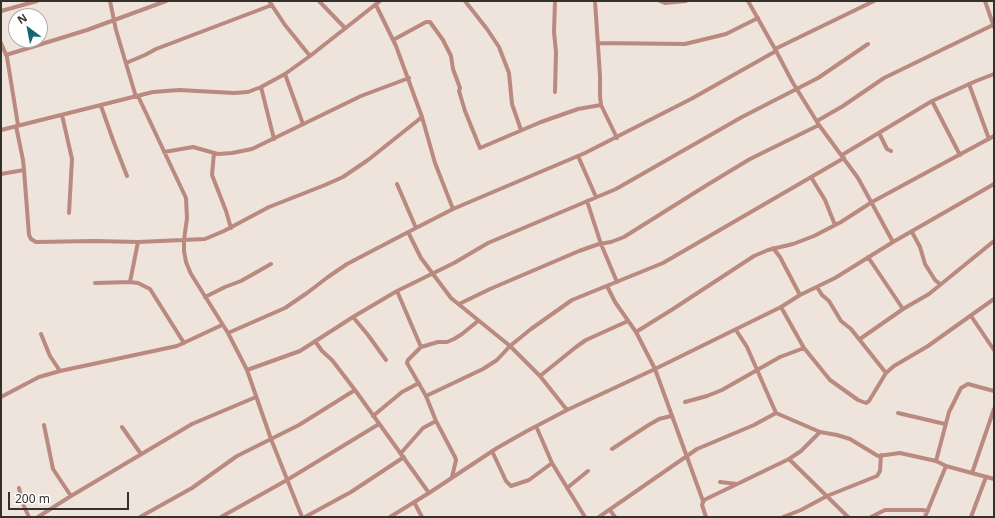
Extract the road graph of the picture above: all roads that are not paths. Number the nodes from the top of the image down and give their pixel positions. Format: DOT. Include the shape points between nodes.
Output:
graph roads {
  1 [pos="37,1"];
  2 [pos="110,1"];
  3 [pos="166,1"];
  4 [pos="319,1"];
  5 [pos="380,1"];
  6 [pos="465,1"];
  7 [pos="555,1"];
  8 [pos="595,1"];
  9 [pos="660,1"];
  10 [pos="686,1"];
  11 [pos="748,1"];
  12 [pos="874,1"];
  13 [pos="985,1"];
  14 [pos="271,3"];
  15 [pos="376,5"];
  16 [pos="1,11"];
  17 [pos="758,18"];
  18 [pos="114,21"];
  19 [pos="994,26"];
  20 [pos="345,28"];
  21 [pos="393,40"];
  22 [pos="1,42"];
  23 [pos="598,43"];
  24 [pos="868,44"];
  25 [pos="776,50"];
  26 [pos="6,55"];
  27 [pos="310,56"];
  28 [pos="126,64"];
  29 [pos="284,74"];
  30 [pos="994,74"];
  31 [pos="409,78"];
  32 [pos="969,84"];
  33 [pos="261,87"];
  34 [pos="796,89"];
  35 [pos="555,92"];
  36 [pos="137,96"];
  37 [pos="932,101"];
  38 [pos="601,105"];
  39 [pos="101,106"];
  40 [pos="62,115"];
  41 [pos="422,117"];
  42 [pos="818,123"];
  43 [pos="303,124"];
  44 [pos="17,126"];
  45 [pos="1,130"];
  46 [pos="521,130"];
  47 [pos="879,133"];
  48 [pos="992,137"];
  49 [pos="617,138"];
  50 [pos="274,139"];
  51 [pos="891,151"];
  52 [pos="164,152"];
  53 [pos="214,153"];
  54 [pos="960,154"];
  55 [pos="578,156"];
  56 [pos="843,157"];
  57 [pos="24,170"];
  58 [pos="1,174"];
  59 [pos="127,176"];
  60 [pos="811,177"];
  61 [pos="397,184"];
  62 [pos="993,187"];
  63 [pos="596,197"];
  64 [pos="586,201"];
  65 [pos="872,202"];
  66 [pos="453,209"];
  67 [pos="69,213"];
  68 [pos="835,225"];
  69 [pos="231,228"];
  70 [pos="416,228"];
  71 [pos="408,232"];
  72 [pos="912,232"];
  73 [pos="184,240"];
  74 [pos="994,241"];
  75 [pos="138,242"];
  76 [pos="893,242"];
  77 [pos="601,244"];
  78 [pos="773,248"];
  79 [pos="868,257"];
  80 [pos="272,264"];
  81 [pos="433,274"];
  82 [pos="130,282"];
  83 [pos="617,282"];
  84 [pos="95,283"];
  85 [pos="940,284"];
  86 [pos="607,286"];
  87 [pos="817,287"];
  88 [pos="397,291"];
  89 [pos="800,296"];
  90 [pos="205,297"];
  91 [pos="994,299"];
  92 [pos="459,304"];
  93 [pos="782,307"];
  94 [pos="903,309"];
  95 [pos="971,316"];
  96 [pos="353,317"];
  97 [pos="478,321"];
  98 [pos="628,321"];
  99 [pos="222,324"];
  100 [pos="736,330"];
  101 [pos="636,332"];
  102 [pos="228,333"];
  103 [pos="41,334"];
  104 [pos="860,339"];
  105 [pos="315,341"];
  106 [pos="184,343"];
  107 [pos="510,346"];
  108 [pos="421,347"];
  109 [pos="804,348"];
  110 [pos="994,350"];
  111 [pos="386,360"];
  112 [pos="655,369"];
  113 [pos="756,369"];
  114 [pos="246,370"];
  115 [pos="60,371"];
  116 [pos="886,373"];
  117 [pos="540,376"];
  118 [pos="419,383"];
  119 [pos="355,390"];
  120 [pos="994,391"];
  121 [pos="426,396"];
  122 [pos="1,397"];
  123 [pos="256,397"];
  124 [pos="685,402"];
  125 [pos="994,409"];
  126 [pos="567,410"];
  127 [pos="776,413"];
  128 [pos="898,413"];
  129 [pos="373,416"];
  130 [pos="671,416"];
  131 [pos="436,421"];
  132 [pos="379,424"];
  133 [pos="945,424"];
  134 [pos="44,425"];
  135 [pos="536,426"];
  136 [pos="122,427"];
  137 [pos="820,432"];
  138 [pos="271,439"];
  139 [pos="612,449"];
  140 [pos="492,451"];
  141 [pos="401,453"];
  142 [pos="141,454"];
  143 [pos="881,455"];
  144 [pos="686,456"];
  145 [pos="404,457"];
  146 [pos="789,459"];
  147 [pos="936,461"];
  148 [pos="552,463"];
  149 [pos="946,466"];
  150 [pos="588,471"];
  151 [pos="972,473"];
  152 [pos="986,477"];
  153 [pos="452,478"];
  154 [pos="994,479"];
  155 [pos="287,480"];
  156 [pos="720,482"];
  157 [pos="737,484"];
  158 [pos="19,488"];
  159 [pos="567,488"];
  160 [pos="429,493"];
  161 [pos="71,496"];
  162 [pos="827,496"];
  163 [pos="703,501"];
  164 [pos="414,502"];
  165 [pos="610,510"];
  166 [pos="928,511"];
  167 [pos="795,515"];
  168 [pos="29,517"];
  169 [pos="38,517"];
  170 [pos="140,517"];
  171 [pos="221,517"];
  172 [pos="302,517"];
  173 [pos="305,517"];
  174 [pos="390,517"];
  175 [pos="422,517"];
  176 [pos="585,517"];
  177 [pos="599,517"];
  178 [pos="615,517"];
  179 [pos="706,517"];
  180 [pos="782,517"];
  181 [pos="848,517"];
  182 [pos="871,517"];
  183 [pos="925,517"];
  184 [pos="971,517"];
  1 -- 16 [label="street"];
  2 -- 18 [label="street"];
  3 -- 18 [label="street"];
  4 -- 20 [label="street"];
  5 -- 15 [label="street"];
  6 -- 46 [label="street" via="499,47 508,73 512,104"];
  7 -- 35 [label="street"];
  8 -- 23 [label="street"];
  9 -- 10 [label="street"];
  11 -- 17 [label="street"];
  12 -- 25 [label="street"];
  13 -- 19 [label="street"];
  14 -- 27 [label="street"];
  14 -- 28 [label="street" via="156,49"];
  15 -- 20 [label="street"];
  15 -- 21 [label="street"];
  17 -- 23 [label="street" via="726,34 684,44"];
  17 -- 25 [label="street"];
  18 -- 26 [label="street"];
  18 -- 28 [label="street"];
  19 -- 42 [label="street" via="884,78"];
  20 -- 27 [label="street"];
  21 -- 31 [label="street"];
  21 -- 46 [label="street" via="430,22 451,56 465,111 480,148"];
  22 -- 26 [label="street"];
  23 -- 38 [label="street"];
  24 -- 34 [label="street" via="818,78"];
  25 -- 34 [label="street"];
  25 -- 49 [label="street"];
  26 -- 44 [label="street"];
  27 -- 29 [label="street"];
  28 -- 36 [label="street"];
  29 -- 33 [label="street"];
  29 -- 43 [label="street"];
  30 -- 32 [label="street"];
  31 -- 41 [label="street"];
  31 -- 43 [label="street" via="361,96"];
  32 -- 37 [label="street"];
  32 -- 48 [label="street"];
  33 -- 36 [label="street" via="243,93 168,90"];
  33 -- 50 [label="street"];
  34 -- 42 [label="street"];
  34 -- 63 [label="street" via="616,189"];
  36 -- 39 [label="street"];
  36 -- 52 [label="street"];
  37 -- 47 [label="street"];
  37 -- 54 [label="street"];
  38 -- 46 [label="street" via="578,109"];
  38 -- 49 [label="street"];
  39 -- 40 [label="street"];
  39 -- 59 [label="street"];
  40 -- 44 [label="street"];
  40 -- 67 [label="street" via="72,159"];
  41 -- 66 [label="street" via="434,163"];
  41 -- 69 [label="street" via="368,160 343,176 269,207"];
  42 -- 56 [label="street"];
  42 -- 77 [label="street" via="750,159 624,237"];
  43 -- 50 [label="street"];
  44 -- 45 [label="street"];
  44 -- 57 [label="street"];
  47 -- 51 [label="street" via="887,149"];
  47 -- 56 [label="street"];
  48 -- 54 [label="street"];
  49 -- 55 [label="street"];
  50 -- 53 [label="street" via="252,149 232,154"];
  52 -- 53 [label="street" via="194,147"];
  52 -- 73 [label="street" via="186,198"];
  53 -- 69 [label="street" via="212,175"];
  54 -- 65 [label="street"];
  55 -- 63 [label="street"];
  55 -- 66 [label="street"];
  56 -- 60 [label="street"];
  56 -- 65 [label="street"];
  57 -- 58 [label="street"];
  57 -- 75 [label="street" via="29,235 32,240"];
  60 -- 68 [label="street" via="827,204"];
  60 -- 83 [label="street" via="663,264"];
  61 -- 70 [label="street"];
  62 -- 72 [label="street"];
  63 -- 64 [label="street"];
  64 -- 77 [label="street"];
  64 -- 81 [label="street" via="488,243"];
  65 -- 68 [label="street"];
  65 -- 76 [label="street"];
  66 -- 70 [label="street"];
  68 -- 78 [label="street" via="793,244"];
  69 -- 73 [label="street" via="204,239"];
  70 -- 71 [label="street"];
  71 -- 81 [label="street" via="421,258"];
  71 -- 102 [label="street" via="347,264 285,308"];
  72 -- 76 [label="street"];
  72 -- 85 [label="street" via="925,264"];
  73 -- 75 [label="street"];
  73 -- 90 [label="street" via="186,262"];
  74 -- 85 [label="street"];
  75 -- 82 [label="street"];
  76 -- 79 [label="street"];
  77 -- 83 [label="street"];
  77 -- 92 [label="street" via="572,254"];
  78 -- 89 [label="street"];
  78 -- 101 [label="street" via="754,256"];
  79 -- 87 [label="street"];
  79 -- 94 [label="street"];
  80 -- 90 [label="street"];
  81 -- 88 [label="street"];
  81 -- 92 [label="street" via="451,298"];
  82 -- 84 [label="street"];
  82 -- 106 [label="street" via="150,289"];
  83 -- 86 [label="street"];
  85 -- 94 [label="street" via="929,294"];
  86 -- 98 [label="street"];
  86 -- 107 [label="street" via="562,306"];
  87 -- 89 [label="street"];
  87 -- 104 [label="street" via="841,321"];
  88 -- 96 [label="street"];
  88 -- 108 [label="street"];
  89 -- 93 [label="street"];
  90 -- 99 [label="street"];
  91 -- 95 [label="street"];
  92 -- 97 [label="street"];
  93 -- 100 [label="street"];
  93 -- 109 [label="street"];
  94 -- 104 [label="street"];
  95 -- 110 [label="street"];
  95 -- 116 [label="street"];
  96 -- 105 [label="street"];
  96 -- 111 [label="street"];
  97 -- 107 [label="street"];
  97 -- 108 [label="street" via="448,342"];
  98 -- 101 [label="street"];
  98 -- 117 [label="street" via="586,340"];
  99 -- 102 [label="street"];
  99 -- 106 [label="street"];
  100 -- 112 [label="street"];
  100 -- 113 [label="street" via="747,347"];
  101 -- 112 [label="street"];
  102 -- 114 [label="street"];
  103 -- 115 [label="street" via="50,356"];
  104 -- 116 [label="street"];
  105 -- 114 [label="street" via="300,351"];
  105 -- 119 [label="street"];
  106 -- 115 [label="street"];
  107 -- 117 [label="street"];
  107 -- 121 [label="street" via="497,360 483,369"];
  108 -- 118 [label="street" via="407,361"];
  109 -- 113 [label="street"];
  109 -- 116 [label="street" via="830,380 864,402 869,401"];
  112 -- 126 [label="street"];
  112 -- 130 [label="street"];
  113 -- 124 [label="street" via="722,390"];
  113 -- 127 [label="street"];
  114 -- 123 [label="street"];
  115 -- 122 [label="street" via="29,381"];
  117 -- 126 [label="street"];
  118 -- 121 [label="street"];
  118 -- 129 [label="street" via="402,392"];
  119 -- 129 [label="street"];
  119 -- 138 [label="street" via="299,425"];
  120 -- 133 [label="street" via="968,384 963,386"];
  121 -- 131 [label="street"];
  123 -- 138 [label="street"];
  123 -- 142 [label="street" via="192,424"];
  125 -- 151 [label="street"];
  126 -- 135 [label="street"];
  127 -- 137 [label="street"];
  127 -- 144 [label="street"];
  128 -- 133 [label="street"];
  129 -- 132 [label="street"];
  130 -- 139 [label="street" via="658,419"];
  130 -- 144 [label="street"];
  131 -- 141 [label="street" via="423,428"];
  131 -- 153 [label="street" via="456,460"];
  132 -- 141 [label="street"];
  132 -- 155 [label="street"];
  133 -- 147 [label="street"];
  134 -- 161 [label="street" via="54,469"];
  135 -- 140 [label="street"];
  135 -- 148 [label="street"];
  136 -- 142 [label="street"];
  137 -- 143 [label="street" via="850,439 871,453"];
  137 -- 146 [label="street"];
  138 -- 155 [label="street"];
  138 -- 170 [label="street" via="237,456 192,488"];
  140 -- 148 [label="street" via="506,481 511,486 529,480"];
  140 -- 153 [label="street"];
  141 -- 145 [label="street"];
  142 -- 161 [label="street"];
  143 -- 147 [label="street" via="900,453"];
  143 -- 162 [label="street" via="880,471 877,476"];
  144 -- 163 [label="street"];
  144 -- 165 [label="street"];
  145 -- 160 [label="street"];
  145 -- 173 [label="street" via="351,492"];
  146 -- 157 [label="street"];
  146 -- 162 [label="street"];
  147 -- 149 [label="street"];
  148 -- 159 [label="street"];
  149 -- 151 [label="street"];
  149 -- 166 [label="street"];
  150 -- 159 [label="street"];
  151 -- 152 [label="street"];
  152 -- 154 [label="street"];
  152 -- 184 [label="street"];
  153 -- 160 [label="street"];
  155 -- 171 [label="street"];
  155 -- 172 [label="street"];
  156 -- 157 [label="street"];
  157 -- 163 [label="street"];
  158 -- 168 [label="street"];
  159 -- 176 [label="street"];
  160 -- 164 [label="street"];
  161 -- 169 [label="street"];
  162 -- 167 [label="street"];
  162 -- 181 [label="street"];
  163 -- 179 [label="street"];
  164 -- 174 [label="street"];
  164 -- 175 [label="street"];
  165 -- 177 [label="street"];
  165 -- 178 [label="street"];
  166 -- 182 [label="street" via="885,510"];
  166 -- 183 [label="street"];
  167 -- 180 [label="street"];
}
